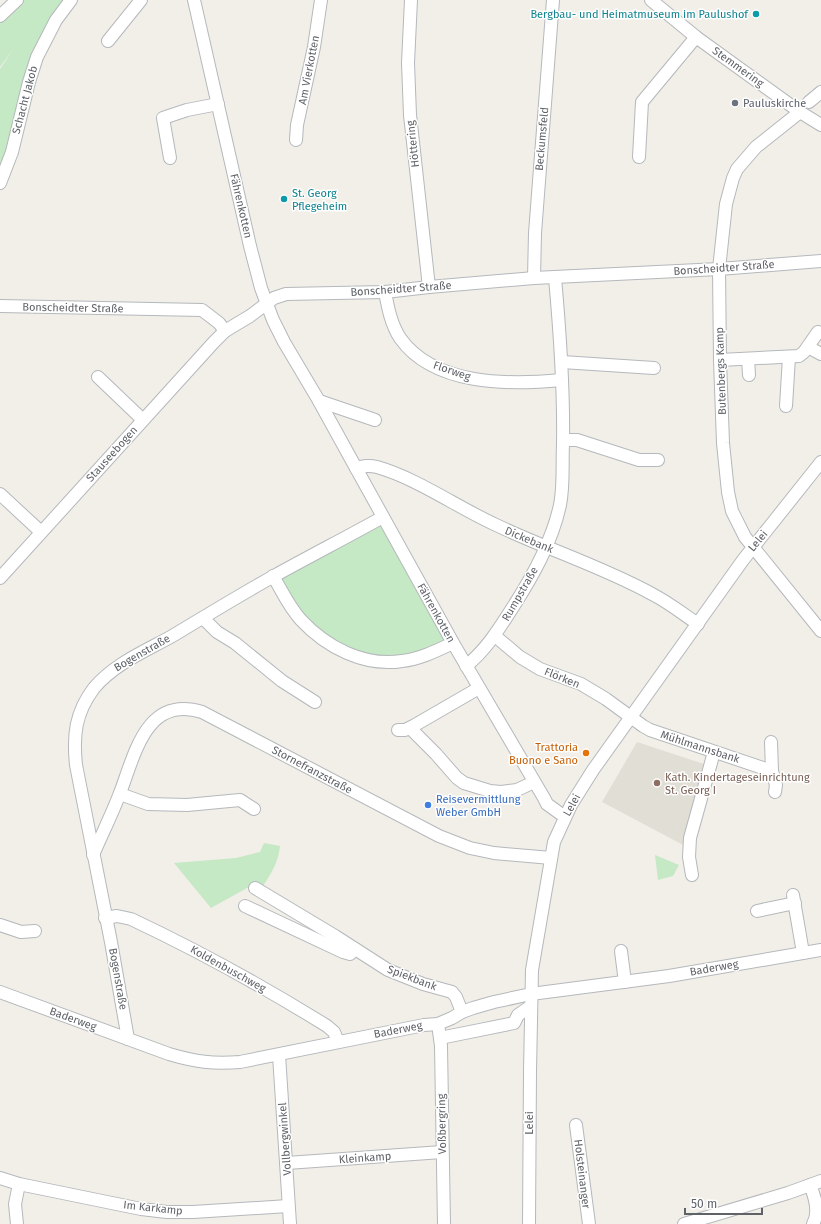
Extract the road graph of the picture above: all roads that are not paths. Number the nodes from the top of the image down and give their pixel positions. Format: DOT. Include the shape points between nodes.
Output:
graph roads {
  1 [pos="71,0"];
  2 [pos="141,0"];
  3 [pos="194,0"];
  4 [pos="321,0"];
  5 [pos="411,0"];
  6 [pos="553,0"];
  7 [pos="651,0"];
  8 [pos="696,36"];
  9 [pos="108,41"];
  10 [pos="821,92"];
  11 [pos="809,102"];
  12 [pos="218,104"];
  13 [pos="800,112"];
  14 [pos="821,125"];
  15 [pos="296,140"];
  16 [pos="639,157"];
  17 [pos="170,158"];
  18 [pos="0,183"];
  19 [pos="821,261"];
  20 [pos="719,269"];
  21 [pos="534,278"];
  22 [pos="555,278"];
  23 [pos="429,286"];
  24 [pos="385,292"];
  25 [pos="266,305"];
  26 [pos="0,306"];
  27 [pos="226,331"];
  28 [pos="818,332"];
  29 [pos="808,347"];
  30 [pos="821,354"];
  31 [pos="789,357"];
  32 [pos="748,359"];
  33 [pos="720,360"];
  34 [pos="562,362"];
  35 [pos="654,368"];
  36 [pos="749,375"];
  37 [pos="98,377"];
  38 [pos="561,380"];
  39 [pos="319,401"];
  40 [pos="786,406"];
  41 [pos="143,420"];
  42 [pos="375,420"];
  43 [pos="563,440"];
  44 [pos="658,460"];
  45 [pos="821,462"];
  46 [pos="356,468"];
  47 [pos="0,494"];
  48 [pos="383,517"];
  49 [pos="41,532"];
  50 [pos="754,546"];
  51 [pos="545,548"];
  52 [pos="273,576"];
  53 [pos="0,578"];
  54 [pos="203,618"];
  55 [pos="698,624"];
  56 [pos="821,631"];
  57 [pos="495,636"];
  58 [pos="453,644"];
  59 [pos="466,666"];
  60 [pos="479,688"];
  61 [pos="315,702"];
  62 [pos="631,717"];
  63 [pos="771,742"];
  64 [pos="712,751"];
  65 [pos="772,771"];
  66 [pos="534,782"];
  67 [pos="775,792"];
  68 [pos="120,794"];
  69 [pos="695,796"];
  70 [pos="254,809"];
  71 [pos="565,817"];
  72 [pos="93,855"];
  73 [pos="551,858"];
  74 [pos="692,875"];
  75 [pos="255,888"];
  76 [pos="245,906"];
  77 [pos="757,911"];
  78 [pos="105,918"];
  79 [pos="0,925"];
  80 [pos="35,931"];
  81 [pos="355,949"];
  82 [pos="821,950"];
  83 [pos="621,951"];
  84 [pos="802,953"];
  85 [pos="625,982"];
  86 [pos="0,992"];
  87 [pos="531,994"];
  88 [pos="531,1006"];
  89 [pos="462,1012"];
  90 [pos="438,1024"];
  91 [pos="440,1038"];
  92 [pos="128,1039"];
  93 [pos="338,1042"];
  94 [pos="279,1055"];
  95 [pos="576,1124"];
  96 [pos="442,1152"];
  97 [pos="287,1162"];
  98 [pos="0,1178"];
  99 [pos="816,1183"];
  100 [pos="19,1184"];
  101 [pos="288,1206"];
  102 [pos="816,1222"];
  103 [pos="17,1224"];
  104 [pos="290,1224"];
  105 [pos="444,1224"];
  106 [pos="530,1224"];
  107 [pos="589,1224"];
  108 [pos="684,1224"];
  1 -- 18 [label="street, Schacht Jakob" via="56,20 37,57 12,152"];
  2 -- 9 [label="street"];
  3 -- 12 [label="street, Fährenkotten"];
  4 -- 15 [label="street, Am Vierkotten"];
  5 -- 23 [label="street, Höttering" via="408,63 410,115"];
  6 -- 21 [label="street, Beckumsfeld" via="535,233"];
  7 -- 8 [label="street, Stemmering"];
  8 -- 13 [label="street, Stemmering"];
  8 -- 16 [label="street" via="642,102"];
  10 -- 11 [label="street"];
  12 -- 17 [label="street" via="163,118"];
  12 -- 25 [label="street, Fährenkotten"];
  13 -- 14 [label="street, Stemmering"];
  13 -- 20 [label="street, Butenbergs Kamp" via="756,148 735,171 726,204"];
  19 -- 20 [label="street, Bonscheidter Straße"];
  20 -- 22 [label="street, Bonscheidter Straße"];
  20 -- 33 [label="street, Butenbergs Kamp"];
  21 -- 22 [label="street, Bonscheidter Straße"];
  21 -- 23 [label="street, Bonscheidter Straße"];
  22 -- 34 [label="street, Rumpstraße"];
  23 -- 24 [label="street, Bonscheidter Straße"];
  24 -- 25 [label="street, Bonscheidter Straße" via="286,294 274,298"];
  24 -- 38 [label="street, Florweg" via="388,311 400,338 432,365 455,374 483,380"];
  25 -- 27 [label="street, Bonscheidter Straße"];
  25 -- 39 [label="street, Fährenkotten" via="284,342"];
  26 -- 27 [label="street, Bonscheidter Straße" via="202,310"];
  27 -- 41 [label="street, Stauseebogen"];
  28 -- 29 [label="street"];
  29 -- 30 [label="street"];
  29 -- 31 [label="street" via="798,356"];
  31 -- 32 [label="street"];
  31 -- 40 [label="street"];
  32 -- 33 [label="street"];
  32 -- 36 [label="street"];
  33 -- 50 [label="street, Butenbergs Kamp" via="723,443 728,492 738,525"];
  34 -- 35 [label="street"];
  34 -- 38 [label="street, Rumpstraße"];
  37 -- 41 [label="street"];
  38 -- 43 [label="street, Rumpstraße"];
  39 -- 42 [label="street"];
  39 -- 46 [label="street, Fährenkotten"];
  41 -- 49 [label="street, Stauseebogen"];
  43 -- 44 [label="street" via="577,440 639,460"];
  43 -- 51 [label="street, Rumpstraße" via="560,506"];
  45 -- 50 [label="street, Lelei"];
  46 -- 48 [label="street, Fährenkotten"];
  46 -- 51 [label="street, Dickebank" via="367,465 378,467 406,478"];
  47 -- 49 [label="street"];
  48 -- 52 [label="street, Bogenstraße"];
  48 -- 58 [label="street, Fährenkotten"];
  49 -- 53 [label="street, Stauseebogen"];
  50 -- 55 [label="street, Lelei"];
  50 -- 56 [label="street, Butenbergs Kamp"];
  51 -- 55 [label="street, Dickebank" via="622,578 654,594"];
  51 -- 57 [label="street, Rumpstraße" via="529,583"];
  52 -- 54 [label="street, Bogenstraße"];
  52 -- 58 [label="street" via="301,620 322,639 350,654 371,660 401,661 431,654"];
  54 -- 61 [label="street" via="217,632 235,643 282,681"];
  54 -- 72 [label="street, Bogenstraße" via="119,665 86,700 77,721 74,743"];
  55 -- 62 [label="street, Lelei"];
  57 -- 59 [label="street, Rumpstraße" via="477,658"];
  57 -- 62 [label="street, Flörken" via="533,665 581,684"];
  58 -- 59 [label="street, Fährenkotten"];
  59 -- 60 [label="street, Fährenkotten"];
  60 -- 66 [label="street, Fährenkotten"];
  60 -- 66 [label="street" via="404,729 436,754 464,783 501,792 517,790"];
  62 -- 64 [label="street, Mühlmannsbank" via="656,733"];
  62 -- 71 [label="street, Lelei" via="593,770"];
  63 -- 65 [label="street"];
  64 -- 65 [label="street, Mühlmannsbank"];
  64 -- 69 [label="street"];
  64 -- 74 [label="street" via="690,838 689,857"];
  65 -- 67 [label="street"];
  66 -- 71 [label="street, Fährenkotten" via="547,804"];
  68 -- 70 [label="street" via="148,804 187,805 240,800"];
  68 -- 72 [label="street, Stornefranzstraße"];
  68 -- 73 [label="street, Stornefranzstraße" via="146,729 165,714 175,709 188,708 202,712 439,836 470,848 494,853"];
  71 -- 73 [label="street, Lelei" via="554,842"];
  72 -- 78 [label="street, Bogenstraße"];
  73 -- 87 [label="street, Lelei" via="532,970"];
  75 -- 81 [label="street, Spiekbank"];
  76 -- 81 [label="street" via="343,952 350,954"];
  77 -- 84 [label="street" via="794,899"];
  78 -- 92 [label="street, Bogenstraße"];
  78 -- 93 [label="street, Koldenbuschweg" via="117,916 131,919 209,958 327,1026 334,1032"];
  79 -- 80 [label="street" via="21,932"];
  81 -- 89 [label="street, Spiekbank" via="388,970 452,992"];
  82 -- 84 [label="street, Baderweg"];
  83 -- 85 [label="street"];
  84 -- 85 [label="street, Baderweg"];
  85 -- 87 [label="street, Baderweg"];
  86 -- 92 [label="street, Baderweg"];
  87 -- 88 [label="street, Lelei"];
  87 -- 89 [label="street, Baderweg"];
  88 -- 91 [label="street" via="518,1015 514,1023"];
  88 -- 106 [label="street, Lelei"];
  89 -- 90 [label="street, Baderweg"];
  90 -- 91 [label="street, Voßbergring"];
  90 -- 93 [label="street, Baderweg"];
  91 -- 96 [label="street, Voßbergring"];
  92 -- 94 [label="street, Baderweg" via="190,1060 217,1064"];
  93 -- 94 [label="street, Baderweg"];
  94 -- 97 [label="street, Vollbergwinkel"];
  95 -- 107 [label="street, Holsteinanger"];
  96 -- 97 [label="street, Kleinkamp"];
  96 -- 105 [label="street, Voßbergring"];
  97 -- 101 [label="street, Vollbergwinkel"];
  98 -- 100 [label="street, Im Karkamp"];
  99 -- 102 [label="street"];
  99 -- 108 [label="street"];
  100 -- 101 [label="street, Im Karkamp" via="167,1212"];
  100 -- 103 [label="street" via="15,1204"];
  101 -- 104 [label="street, Vollbergwinkel"];
}
